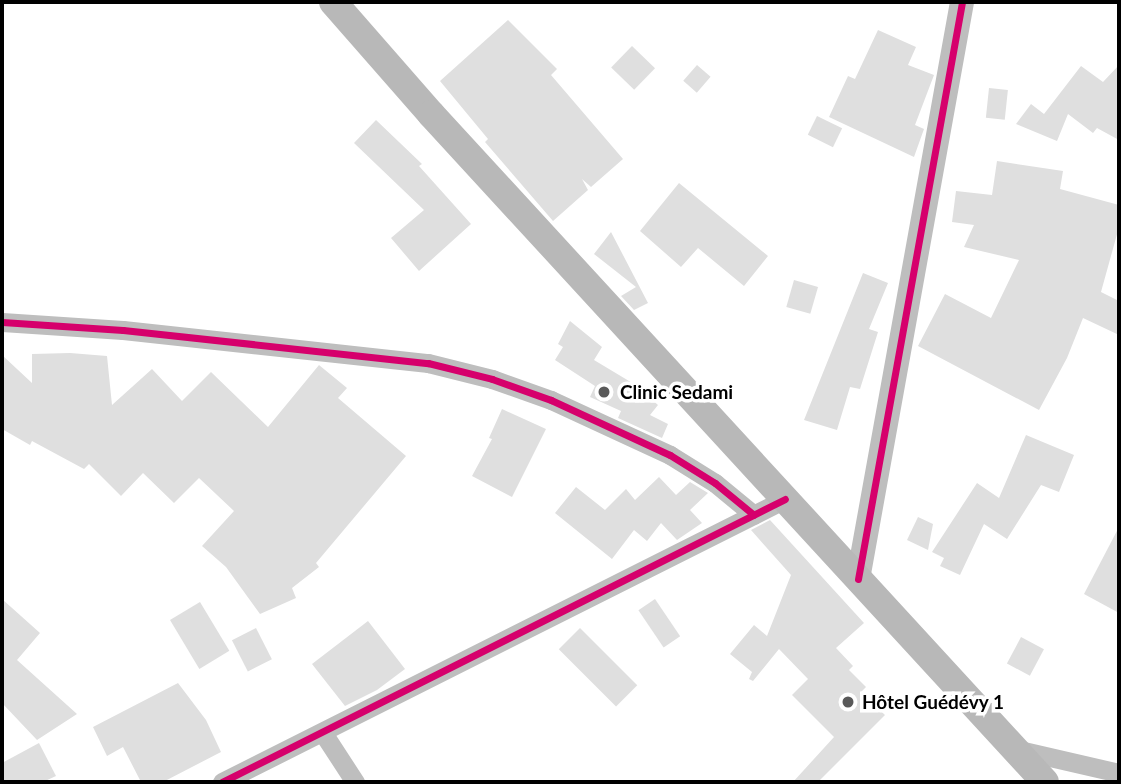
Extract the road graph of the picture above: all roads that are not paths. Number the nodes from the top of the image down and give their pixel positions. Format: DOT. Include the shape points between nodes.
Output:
graph roads {
  1 [pos="333,2"];
  2 [pos="962,2"];
  3 [pos="2,321"];
  4 [pos="785,499"];
  5 [pos="754,515"];
  6 [pos="858,579"];
  7 [pos="323,733"];
  8 [pos="1014,748"];
  9 [pos="1119,772"];
  10 [pos="222,782"];
  11 [pos="355,782"];
  12 [pos="1045,782"];
  1 -- 4 [label="main road" via="430,114"];
  2 -- 6 [label="street"];
  3 -- 5 [label="street" via="428,363 492,379 551,400 670,455"];
  4 -- 5 [label="street"];
  4 -- 6 [label="main road"];
  5 -- 7 [label="street"];
  6 -- 8 [label="main road"];
  7 -- 10 [label="street"];
  7 -- 11 [label="street"];
  8 -- 9 [label="street"];
  8 -- 12 [label="main road"];
}
